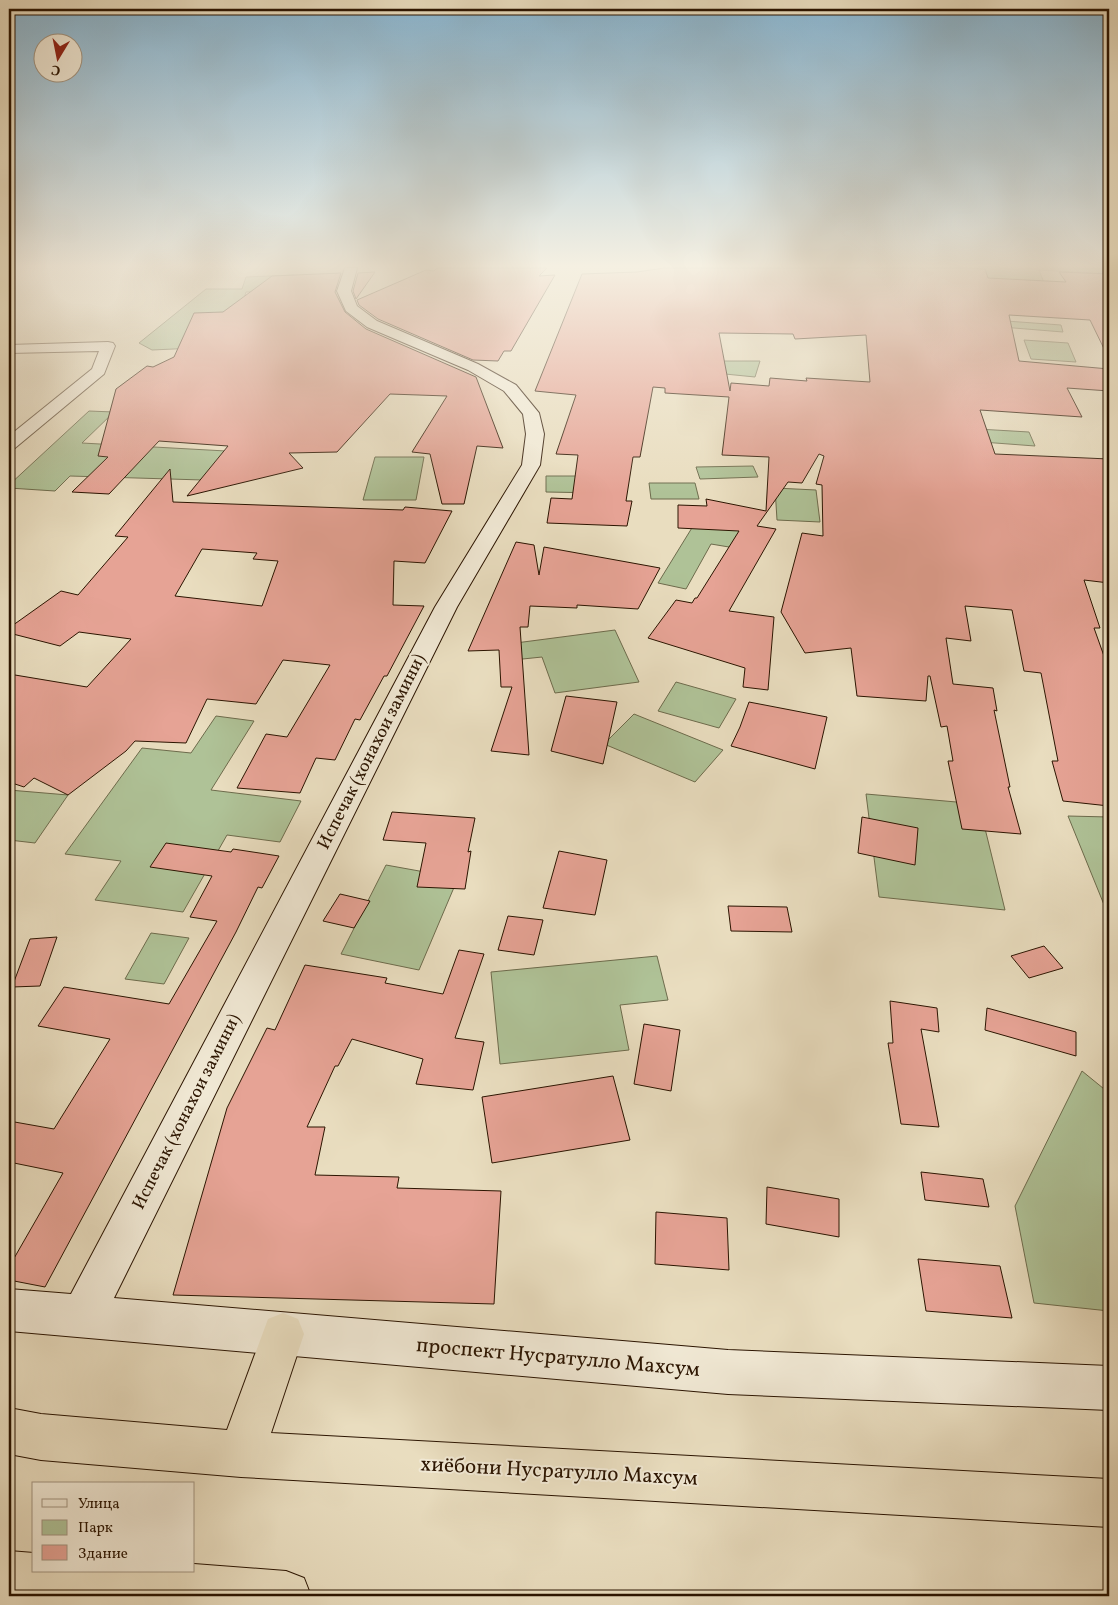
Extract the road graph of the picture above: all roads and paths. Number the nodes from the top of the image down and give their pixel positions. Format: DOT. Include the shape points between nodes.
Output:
graph roads {
  1 [pos="416,343"];
  2 [pos="9,349"];
  3 [pos="9,444"];
  4 [pos="9,1310"];
  5 [pos="82,1317"];
  6 [pos="283,1334"];
  7 [pos="1109,1388"];
  8 [pos="9,1431"];
  9 [pos="240,1454"];
  10 [pos="1109,1503"];
  11 [pos="9,1576"];
  12 [pos="274,1596"];
  1 -- 5 [label="street, Испечак (хонахои замини)" via="473,367 510,388 531,413 535,434 531,465 446,607"];
  2 -- 3 [label="street" via="108,346 99,371"];
  4 -- 5 [label="street, проспект Нусратулло Махсум"];
  5 -- 6 [label="street, проспект Нусратулло Махсум"];
  6 -- 7 [label="street, проспект Нусратулло Махсум" via="728,1372"];
  6 -- 9 [label="highway"];
  8 -- 9 [label="highway, хиёбони Нусратулло Махсум"];
  9 -- 10 [label="highway, хиёбони Нусратулло Махсум"];
  11 -- 12 [label="highway"];
}
